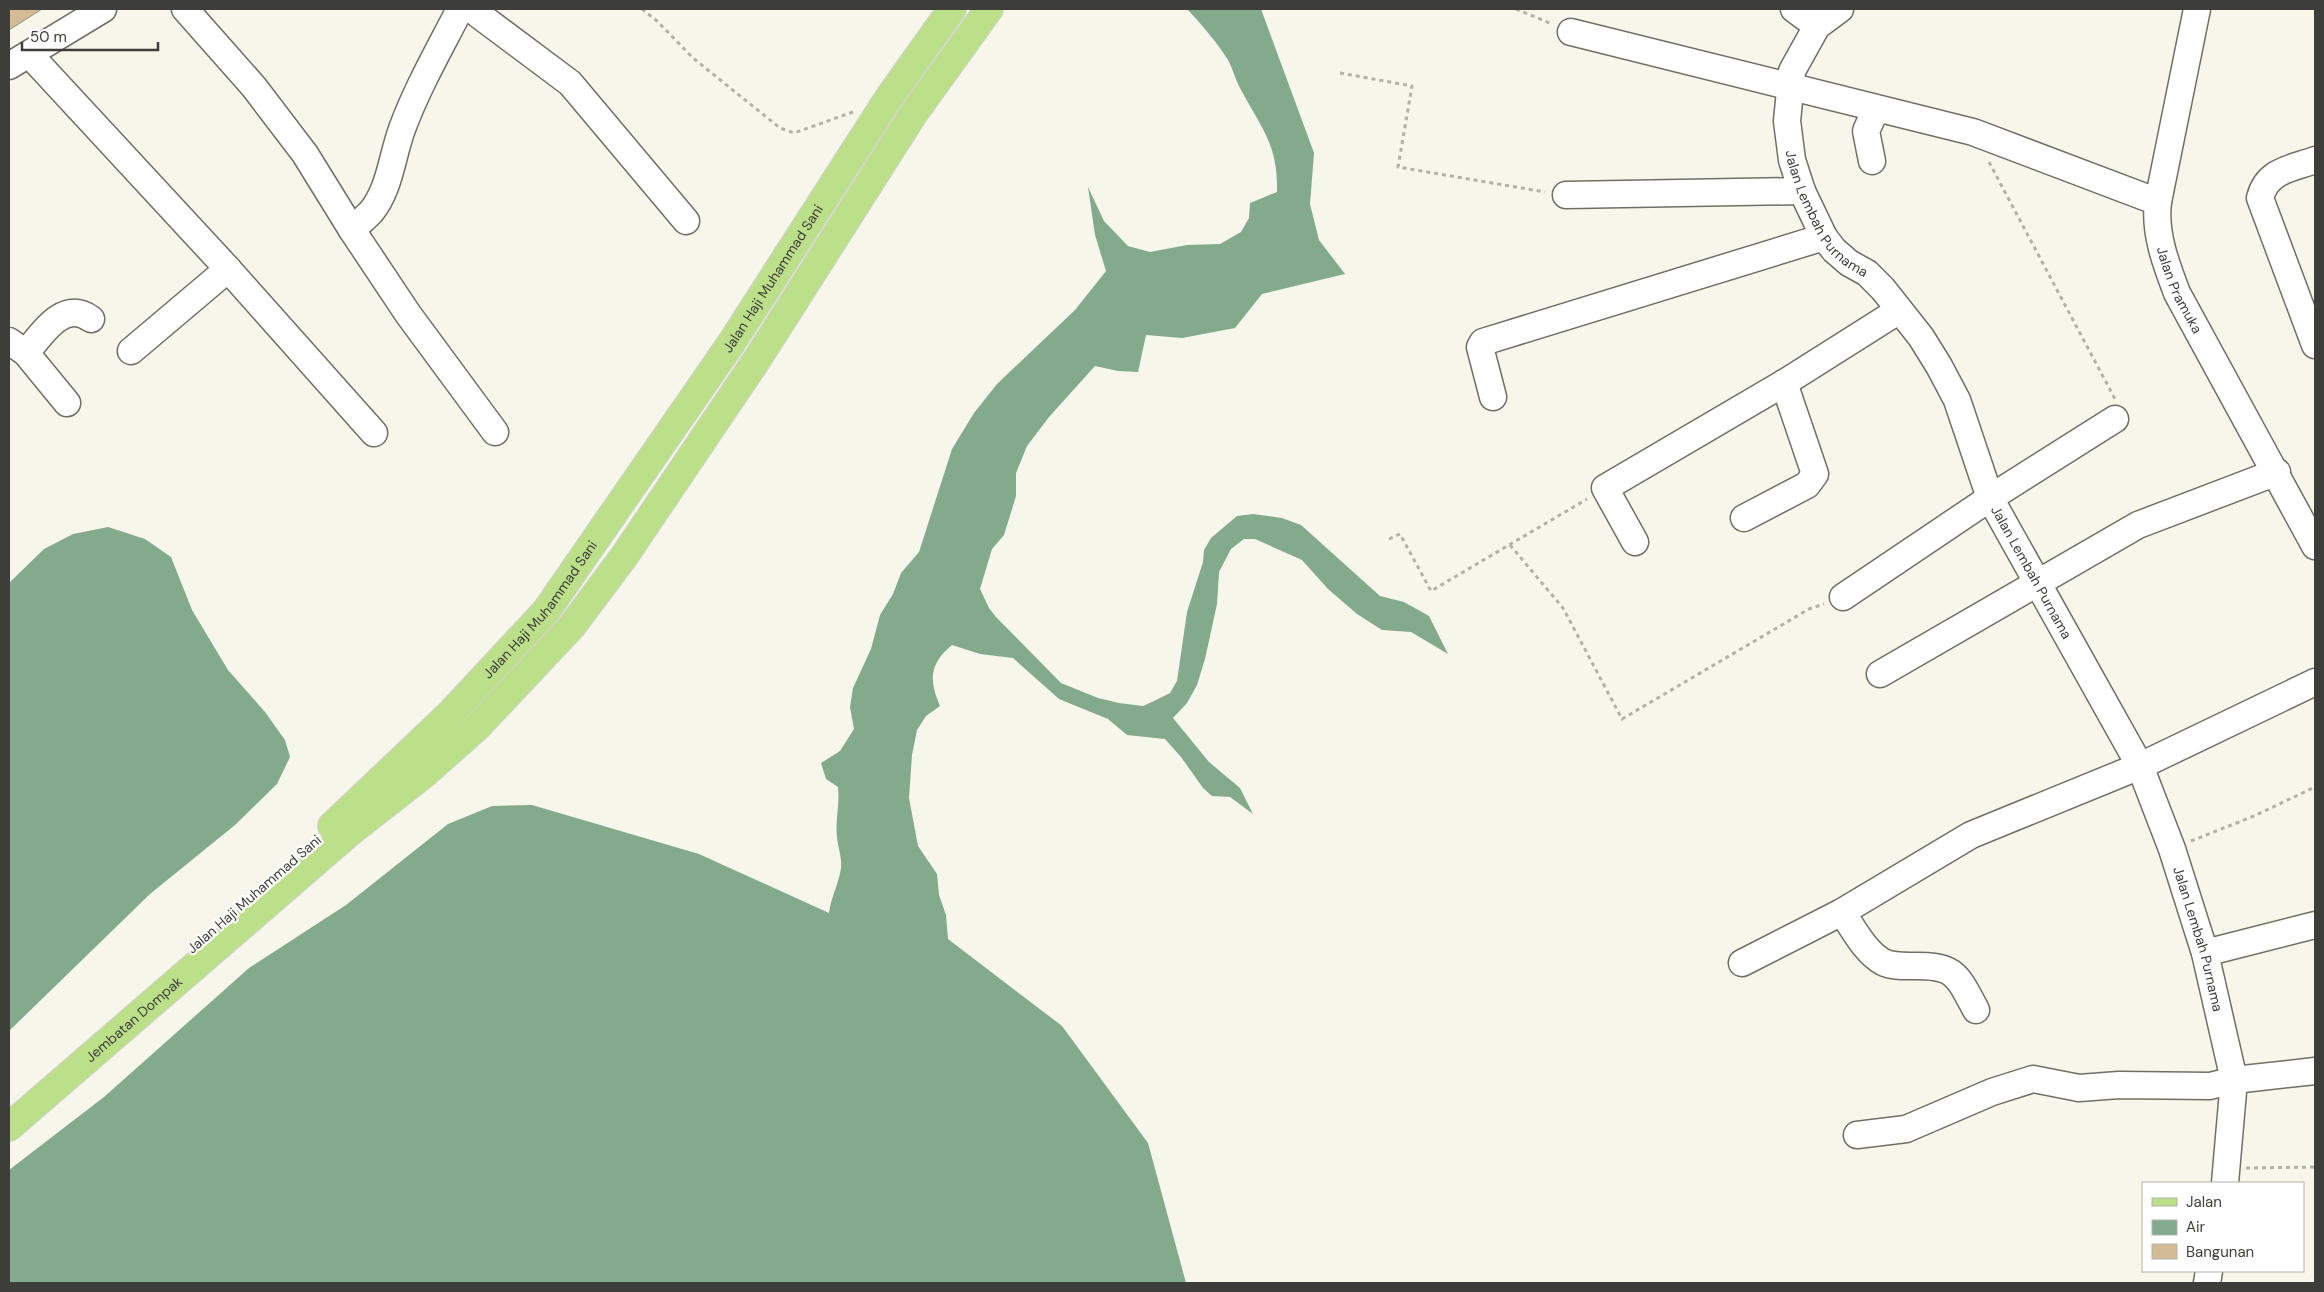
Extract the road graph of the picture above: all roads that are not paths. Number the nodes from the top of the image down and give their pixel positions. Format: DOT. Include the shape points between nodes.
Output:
graph roads {
  1 [pos="103,9"];
  2 [pos="185,9"];
  3 [pos="460,9"];
  4 [pos="471,9"];
  5 [pos="952,9"];
  6 [pos="989,9"];
  7 [pos="1794,9"];
  8 [pos="1840,9"];
  9 [pos="2197,9"];
  10 [pos="1817,26"];
  11 [pos="1571,32"];
  12 [pos="19,60"];
  13 [pos="1790,88"];
  14 [pos="888,99"];
  15 [pos="1876,109"];
  16 [pos="914,113"];
  17 [pos="2315,160"];
  18 [pos="1872,161"];
  19 [pos="1802,190"];
  20 [pos="1566,195"];
  21 [pos="2158,202"];
  22 [pos="686,220"];
  23 [pos="352,230"];
  24 [pos="1824,236"];
  25 [pos="228,269"];
  26 [pos="1898,311"];
  27 [pos="91,319"];
  28 [pos="2315,345"];
  29 [pos="17,347"];
  30 [pos="131,351"];
  31 [pos="1784,383"];
  32 [pos="1493,397"];
  33 [pos="67,403"];
  34 [pos="2115,419"];
  35 [pos="495,432"];
  36 [pos="374,433"];
  37 [pos="2276,472"];
  38 [pos="1990,498"];
  39 [pos="1744,518"];
  40 [pos="1635,542"];
  41 [pos="2315,546"];
  42 [pos="2036,582"];
  43 [pos="1844,597"];
  44 [pos="1880,674"];
  45 [pos="2315,682"];
  46 [pos="2140,766"];
  47 [pos="346,825"];
  48 [pos="1842,912"];
  49 [pos="2315,925"];
  50 [pos="2205,953"];
  51 [pos="1742,964"];
  52 [pos="1976,1010"];
  53 [pos="2315,1072"];
  54 [pos="2234,1080"];
  55 [pos="9,1105"];
  56 [pos="9,1127"];
  57 [pos="1857,1136"];
  58 [pos="2227,1176"];
  1 -- 12 [label="street"];
  2 -- 23 [label="street" via="254,87 305,154"];
  3 -- 23 [label="street" via="402,129 378,202"];
  4 -- 22 [label="street" via="570,83"];
  5 -- 14 [label="main road, Jalan Haji Muhammad Sani"];
  6 -- 16 [label="main road, Jalan Haji Muhammad Sani"];
  7 -- 10 [label="street"];
  8 -- 10 [label="street, Jalan Lembah Purnama"];
  9 -- 21 [label="street, Jalan Pramuka"];
  10 -- 13 [label="street, Jalan Lembah Purnama" via="1792,71"];
  11 -- 13 [label="street"];
  12 -- 25 [label="street"];
  13 -- 15 [label="street"];
  13 -- 19 [label="street, Jalan Lembah Purnama" via="1786,121 1792,160"];
  14 -- 16 [label="main road"];
  14 -- 47 [label="main road, Jalan Haji Muhammad Sani" via="732,342 546,611"];
  15 -- 18 [label="street" via="1866,130"];
  15 -- 21 [label="street" via="1974,132"];
  16 -- 47 [label="main road, Jalan Haji Muhammad Sani" via="752,366 572,626 477,727 424,774"];
  17 -- 28 [label="street" via="2272,176 2263,186 2260,198"];
  19 -- 20 [label="street"];
  19 -- 24 [label="street, Jalan Lembah Purnama"];
  21 -- 37 [label="street, Jalan Pramuka" via="2159,234 2177,293"];
  23 -- 35 [label="street" via="408,314"];
  24 -- 26 [label="street, Jalan Lembah Purnama" via="1834,250 1883,289"];
  24 -- 32 [label="street" via="1483,342 1480,347"];
  25 -- 30 [label="street"];
  25 -- 36 [label="street"];
  26 -- 31 [label="street"];
  26 -- 38 [label="street, Jalan Lembah Purnama" via="1921,337 1957,400"];
  27 -- 29 [label="street" via="77,312 68,313"];
  29 -- 33 [label="street"];
  31 -- 39 [label="street" via="1815,474 1807,485"];
  31 -- 40 [label="street" via="1605,488"];
  34 -- 38 [label="street"];
  37 -- 41 [label="street, Jalan Pramuka"];
  37 -- 42 [label="street" via="2138,526"];
  38 -- 42 [label="street, Jalan Lembah Purnama"];
  38 -- 43 [label="street"];
  42 -- 44 [label="street"];
  42 -- 46 [label="street, Jalan Lembah Purnama"];
  45 -- 46 [label="street"];
  46 -- 48 [label="street" via="1971,835"];
  46 -- 50 [label="street, Jalan Lembah Purnama" via="2172,849"];
  47 -- 55 [label="main road, Jalan Haji Muhammad Sani"];
  47 -- 56 [label="main road, Jembatan Dompak"];
  48 -- 51 [label="street"];
  48 -- 52 [label="street" via="1867,947 1883,962 1899,966 1942,967 1960,980"];
  49 -- 50 [label="street"];
  50 -- 54 [label="street, Jalan Lembah Purnama"];
  53 -- 54 [label="street"];
  54 -- 57 [label="street" via="2210,1086 2148,1084 2079,1088 2033,1079 1992,1092 1906,1130"];
  54 -- 58 [label="street, Jalan Lembah Purnama"];
}
